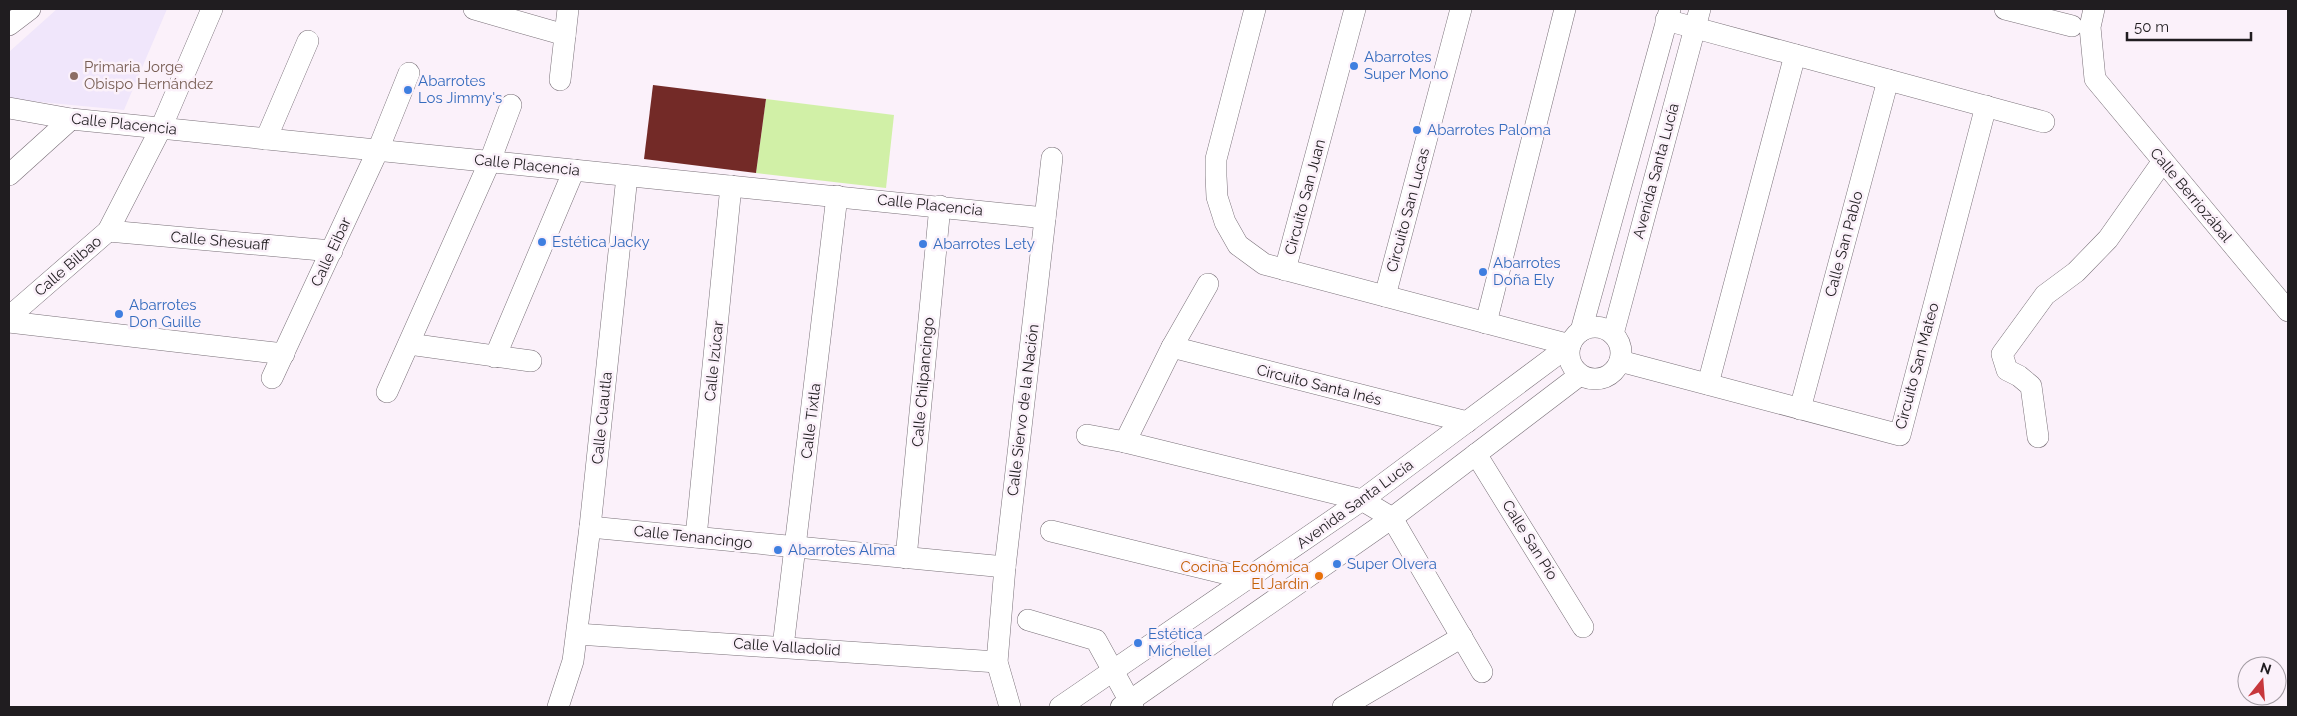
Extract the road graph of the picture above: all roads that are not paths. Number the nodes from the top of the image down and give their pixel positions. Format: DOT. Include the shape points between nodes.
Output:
graph roads {
  1 [pos="30,9"];
  2 [pos="212,9"];
  3 [pos="474,9"];
  4 [pos="568,9"];
  5 [pos="1256,9"];
  6 [pos="1355,9"];
  7 [pos="1461,9"];
  8 [pos="1565,9"];
  9 [pos="2094,9"];
  10 [pos="2015,10"];
  11 [pos="1668,14"];
  12 [pos="1697,18"];
  13 [pos="9,25"];
  14 [pos="2072,26"];
  15 [pos="565,35"];
  16 [pos="308,41"];
  17 [pos="1795,55"];
  18 [pos="409,73"];
  19 [pos="560,80"];
  20 [pos="1888,80"];
  21 [pos="511,105"];
  22 [pos="1986,106"];
  23 [pos="9,108"];
  24 [pos="71,119"];
  25 [pos="2044,122"];
  26 [pos="161,128"];
  27 [pos="266,139"];
  28 [pos="378,150"];
  29 [pos="1052,158"];
  30 [pos="490,161"];
  31 [pos="2162,162"];
  32 [pos="574,170"];
  33 [pos="1625,170"];
  34 [pos="9,175"];
  35 [pos="627,176"];
  36 [pos="1654,177"];
  37 [pos="731,186"];
  38 [pos="837,196"];
  39 [pos="940,206"];
  40 [pos="1045,218"];
  41 [pos="108,231"];
  42 [pos="332,251"];
  43 [pos="1285,270"];
  44 [pos="1208,284"];
  45 [pos="1385,296"];
  46 [pos="2288,311"];
  47 [pos="9,316"];
  48 [pos="9,322"];
  49 [pos="1486,323"];
  50 [pos="1612,334"];
  51 [pos="1576,338"];
  52 [pos="409,344"];
  53 [pos="1172,347"];
  54 [pos="284,354"];
  55 [pos="495,356"];
  56 [pos="531,361"];
  57 [pos="1620,361"];
  58 [pos="1580,375"];
  59 [pos="272,378"];
  60 [pos="1708,384"];
  61 [pos="387,392"];
  62 [pos="1800,409"];
  63 [pos="1467,422"];
  64 [pos="1087,435"];
  65 [pos="2038,437"];
  66 [pos="1125,442"];
  67 [pos="1476,454"];
  68 [pos="1362,500"];
  69 [pos="1392,518"];
  70 [pos="590,527"];
  71 [pos="1051,531"];
  72 [pos="696,537"];
  73 [pos="796,547"];
  74 [pos="906,558"];
  75 [pos="1005,566"];
  76 [pos="1248,579"];
  77 [pos="1028,620"];
  78 [pos="1583,627"];
  79 [pos="577,634"];
  80 [pos="1462,637"];
  81 [pos="783,647"];
  82 [pos="997,662"];
  83 [pos="1113,672"];
  84 [pos="1482,672"];
  85 [pos="1128,705"];
  86 [pos="558,707"];
  87 [pos="1010,707"];
  88 [pos="1060,707"];
  89 [pos="1343,707"];
  1 -- 13 [label="street"];
  2 -- 26 [label="street, Calle Bilbao"];
  3 -- 15 [label="street"];
  4 -- 15 [label="street"];
  5 -- 43 [label="street, Circuito San Juan" via="1216,159 1217,197 1225,222 1238,245 1264,264"];
  6 -- 43 [label="street, Circuito San Juan"];
  7 -- 45 [label="street, Circuito San Lucas"];
  8 -- 49 [label="street"];
  9 -- 31 [label="street, Calle Berriozábal" via="2090,27 2095,79"];
  10 -- 14 [label="street"];
  11 -- 12 [label="street"];
  11 -- 33 [label="street, Avenida Santa Lucía"];
  12 -- 17 [label="street"];
  12 -- 36 [label="street, Avenida Santa Lucía"];
  15 -- 19 [label="street"];
  16 -- 27 [label="street"];
  17 -- 20 [label="street"];
  17 -- 60 [label="street"];
  18 -- 28 [label="street, Calle Eibar"];
  20 -- 22 [label="street"];
  20 -- 62 [label="street, Calle San Pablo"];
  21 -- 30 [label="street"];
  22 -- 25 [label="street"];
  22 -- 62 [label="street, Circuito San Mateo" via="1900,435"];
  23 -- 24 [label="street, Calle Placencia"];
  24 -- 26 [label="street, Calle Placencia"];
  24 -- 34 [label="street"];
  26 -- 27 [label="street, Calle Placencia"];
  26 -- 41 [label="street, Calle Bilbao"];
  27 -- 28 [label="street, Calle Placencia"];
  28 -- 30 [label="street, Calle Placencia"];
  28 -- 42 [label="street, Calle Eibar"];
  29 -- 40 [label="street, Calle Siervo de la Nación"];
  30 -- 32 [label="street, Calle Placencia"];
  30 -- 52 [label="street"];
  31 -- 46 [label="street, Calle Berriozábal"];
  31 -- 65 [label="street" via="2108,239 2076,272 2045,295 2002,354 2007,370 2031,386"];
  32 -- 35 [label="street, Calle Placencia"];
  32 -- 55 [label="street"];
  33 -- 36 [label="street"];
  33 -- 51 [label="street, Avenida Santa Lucía"];
  35 -- 37 [label="street, Calle Placencia"];
  35 -- 70 [label="street, Calle Cuautla"];
  36 -- 50 [label="street, Avenida Santa Lucía"];
  37 -- 38 [label="street, Calle Placencia"];
  37 -- 72 [label="street, Calle Izúcar"];
  38 -- 39 [label="street, Calle Placencia"];
  38 -- 73 [label="street, Calle Tixtla"];
  39 -- 40 [label="street, Calle Placencia"];
  39 -- 74 [label="street, Calle Chilpancingo"];
  40 -- 75 [label="street, Calle Siervo de la Nación"];
  41 -- 42 [label="street, Calle Shesuaff"];
  41 -- 47 [label="street, Calle Bilbao"];
  42 -- 54 [label="street, Calle Eibar"];
  43 -- 45 [label="street"];
  44 -- 53 [label="street"];
  45 -- 49 [label="street"];
  48 -- 54 [label="street"];
  49 -- 51 [label="street"];
  50 -- 51 [label="street" via="1598,327"];
  50 -- 57 [label="street" via="1620,346"];
  51 -- 58 [label="street" via="1569,357"];
  51 -- 63 [label="street, Avenida Santa Lucía"];
  52 -- 55 [label="street"];
  52 -- 61 [label="street"];
  53 -- 63 [label="street, Circuito Santa Inés"];
  53 -- 66 [label="street"];
  54 -- 59 [label="street, Calle Eibar"];
  55 -- 56 [label="street"];
  57 -- 58 [label="street" via="1604,378"];
  57 -- 60 [label="street, Circuito San Mateo"];
  58 -- 67 [label="street"];
  60 -- 62 [label="street, Circuito San Mateo"];
  63 -- 68 [label="street, Avenida Santa Lucía"];
  64 -- 66 [label="street"];
  66 -- 68 [label="street"];
  67 -- 69 [label="street"];
  67 -- 78 [label="street, Calle San Pío"];
  68 -- 69 [label="street"];
  68 -- 76 [label="street, Avenida Santa Lucía"];
  69 -- 80 [label="street"];
  69 -- 85 [label="street"];
  70 -- 72 [label="street, Calle Tenancingo"];
  70 -- 79 [label="street, Calle Cuautla"];
  71 -- 76 [label="street"];
  72 -- 73 [label="street, Calle Tenancingo"];
  73 -- 74 [label="street, Calle Tenancingo"];
  73 -- 81 [label="street, Calle Tixtla"];
  74 -- 75 [label="street, Calle Tenancingo"];
  75 -- 82 [label="street, Calle Siervo de la Nación"];
  76 -- 83 [label="street, Avenida Santa Lucía"];
  77 -- 83 [label="street" via="1096,640"];
  79 -- 81 [label="street, Calle Valladolid"];
  79 -- 86 [label="street, Calle Cuautla" via="573,661"];
  80 -- 84 [label="street"];
  80 -- 89 [label="street"];
  81 -- 82 [label="street, Calle Valladolid"];
  82 -- 87 [label="street"];
  83 -- 85 [label="street"];
  83 -- 88 [label="street, Avenida Santa Lucía"];
}
